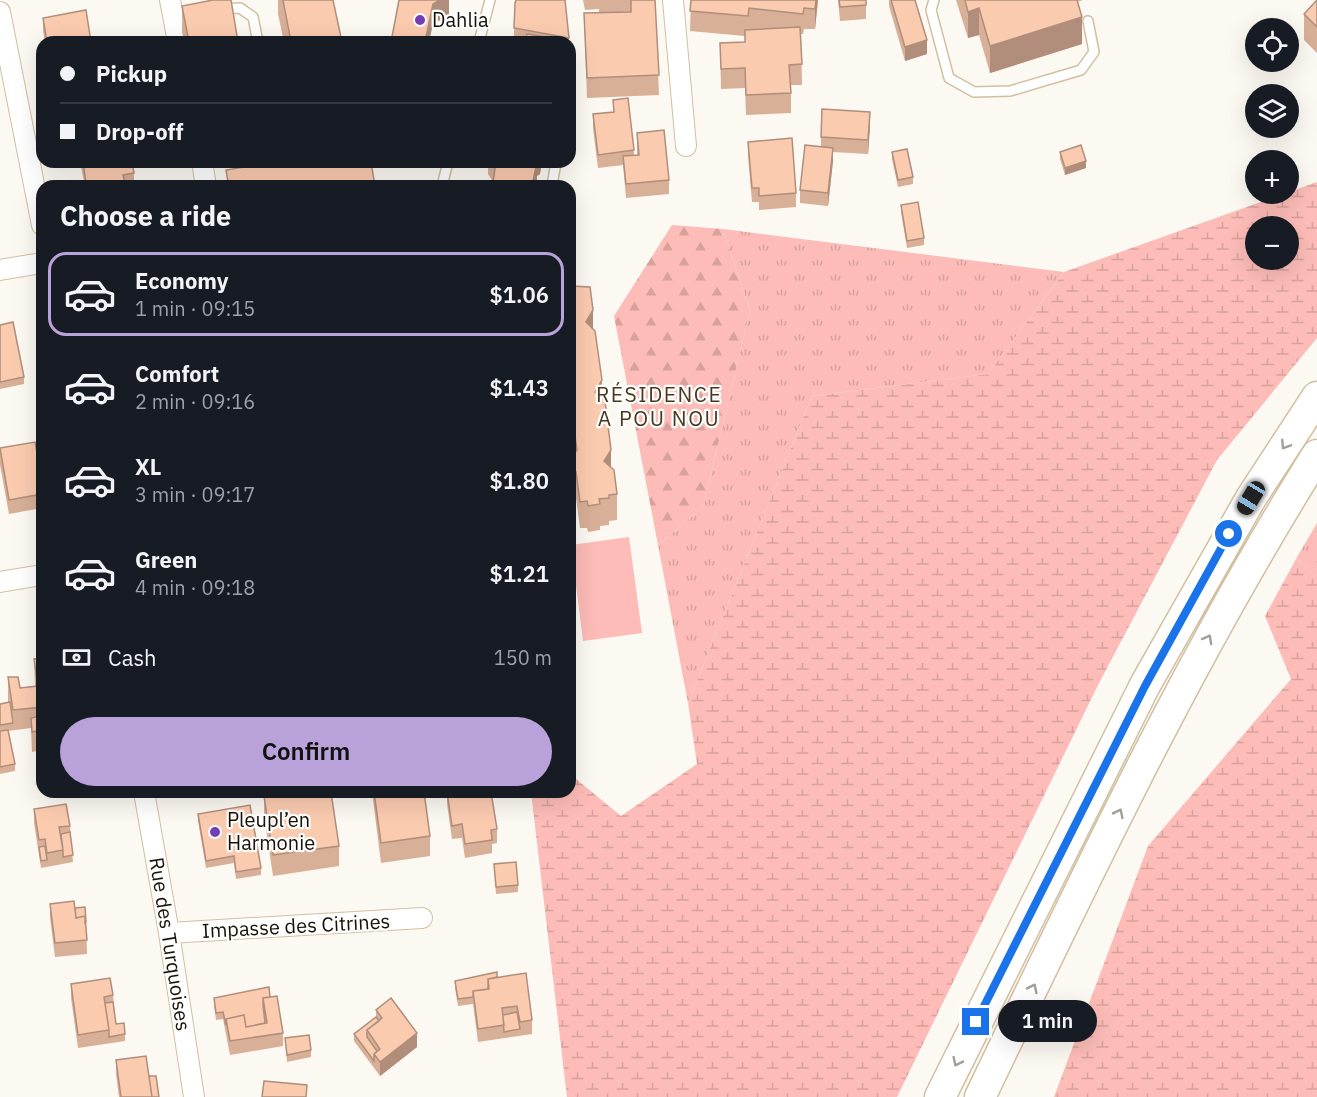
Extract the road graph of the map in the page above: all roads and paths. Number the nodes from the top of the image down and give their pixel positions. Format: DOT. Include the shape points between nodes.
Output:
graph roads {
  1 [pos="490,0"];
  2 [pos="673,0"];
  3 [pos="934,0"];
  4 [pos="176,8"];
  5 [pos="206,10"];
  6 [pos="0,13"];
  7 [pos="1088,21"];
  8 [pos="178,36"];
  9 [pos="257,36"];
  10 [pos="481,36"];
  11 [pos="686,146"];
  12 [pos="36,195"];
  13 [pos="36,264"];
  14 [pos="0,270"];
  15 [pos="1317,397"];
  16 [pos="1317,455"];
  17 [pos="36,575"];
  18 [pos="0,582"];
  19 [pos="145,798"];
  20 [pos="422,918"];
  21 [pos="170,933"];
  22 [pos="194,1097"];
  23 [pos="940,1097"];
  24 [pos="980,1097"];
  1 -- 10 [label="lane"];
  2 -- 11 [label="street"];
  3 -- 7 [label="lane" via="931,10 949,78 974,92 1010,90 1081,70 1094,52"];
  4 -- 8 [label="street"];
  5 -- 9 [label="lane" via="240,8 253,17"];
  6 -- 12 [label="street"];
  13 -- 14 [label="street"];
  15 -- 23 [label="main road, one-way" via="1251,498 1145,686"];
  24 -- 16 [label="main road, one-way" via="1177,696 1234,591"];
  17 -- 18 [label="street"];
  19 -- 21 [label="street, Rue des Turquoises"];
  20 -- 21 [label="street, Impasse des Citrines"];
  21 -- 22 [label="street, Rue des Turquoises"];
}
